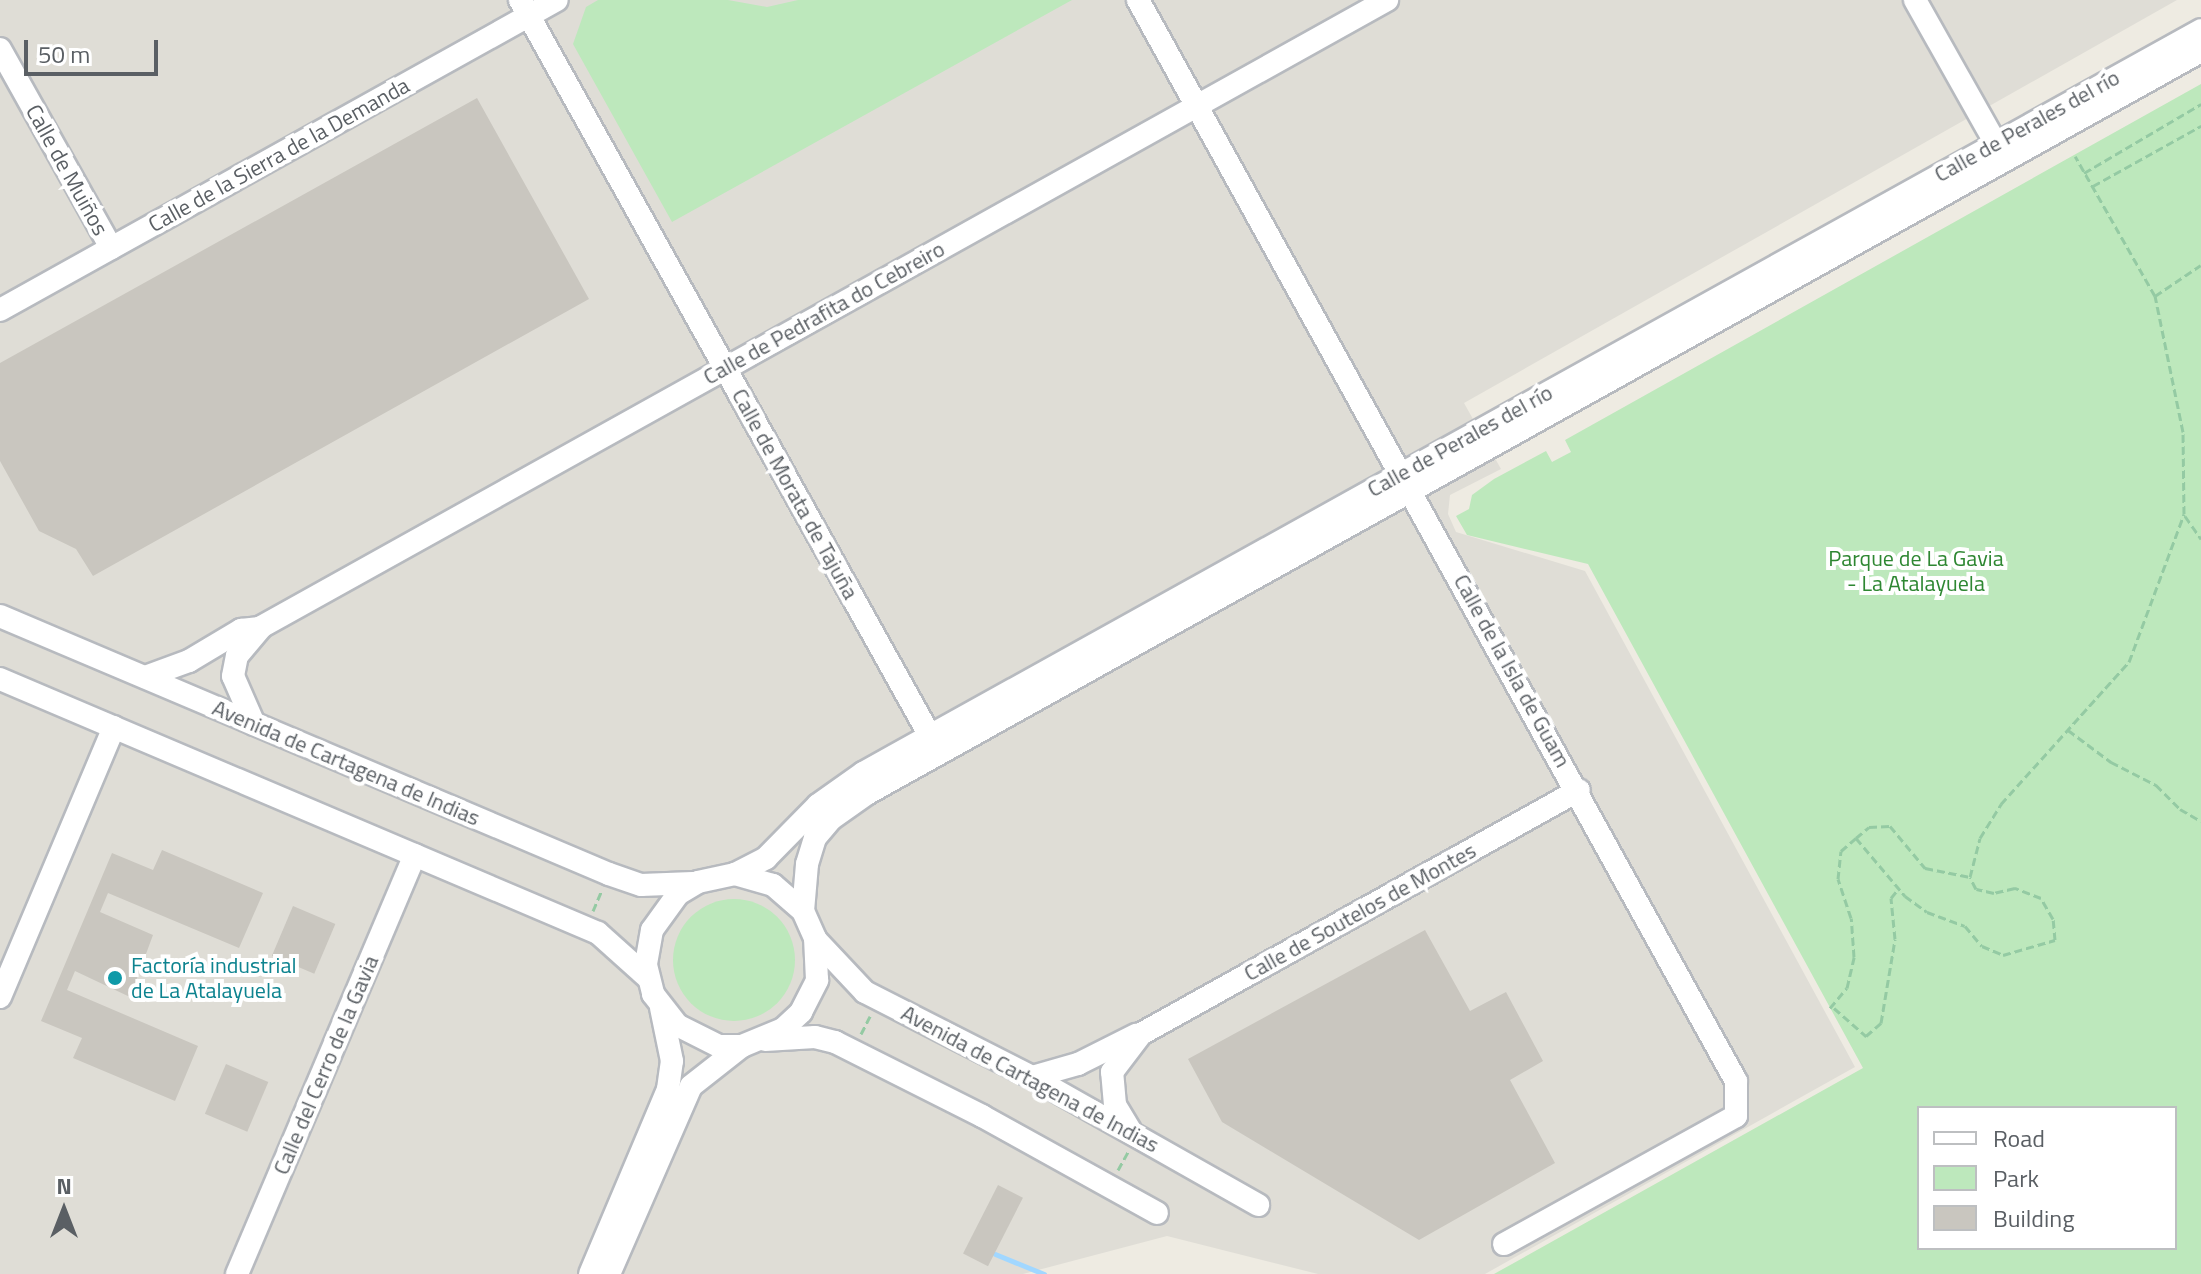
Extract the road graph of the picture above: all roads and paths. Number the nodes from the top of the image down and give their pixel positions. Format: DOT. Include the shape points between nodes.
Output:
graph roads {
  1 [pos="557,0"];
  2 [pos="1138,0"];
  3 [pos="1387,0"];
  4 [pos="1915,0"];
  5 [pos="524,8"];
  6 [pos="2201,30"];
  7 [pos="0,49"];
  8 [pos="2201,51"];
  9 [pos="2201,104"];
  10 [pos="1197,105"];
  11 [pos="2201,126"];
  12 [pos="2001,152"];
  13 [pos="2075,156"];
  14 [pos="2083,174"];
  15 [pos="2092,187"];
  16 [pos="111,248"];
  17 [pos="2201,265"];
  18 [pos="2155,296"];
  19 [pos="0,310"];
  20 [pos="726,369"];
  21 [pos="1406,482"];
  22 [pos="2184,514"];
  23 [pos="2201,539"];
  24 [pos="0,616"];
  25 [pos="261,627"];
  26 [pos="145,677"];
  27 [pos="0,679"];
  28 [pos="254,724"];
  29 [pos="114,727"];
  30 [pos="2068,730"];
  31 [pos="930,736"];
  32 [pos="1579,790"];
  33 [pos="2201,821"];
  34 [pos="1856,838"];
  35 [pos="415,855"];
  36 [pos="735,874"];
  37 [pos="1970,877"];
  38 [pos="698,882"];
  39 [pos="603,888"];
  40 [pos="1899,888"];
  41 [pos="803,911"];
  42 [pos="591,914"];
  43 [pos="815,938"];
  44 [pos="647,977"];
  45 [pos="0,997"];
  46 [pos="660,1007"];
  47 [pos="872,1012"];
  48 [pos="1141,1034"];
  49 [pos="859,1038"];
  50 [pos="751,1044"];
  51 [pos="1032,1077"];
  52 [pos="1130,1139"];
  53 [pos="1116,1173"];
  54 [pos="1258,1205"];
  55 [pos="1157,1213"];
  56 [pos="1504,1244"];
  57 [pos="237,1274"];
  58 [pos="590,1274"];
  59 [pos="609,1274"];
  1 -- 5 [label="street, Calle de la Sierra de la Demanda"];
  2 -- 10 [label="street, Calle de la Isla de Guam"];
  3 -- 10 [label="street, Calle de Pedrafita do Cebreiro"];
  4 -- 12 [label="street"];
  5 -- 16 [label="street, Calle de la Sierra de la Demanda"];
  5 -- 20 [label="street, Calle de Morata de Tajuña"];
  6 -- 12 [label="street, Calle de Perales del río"];
  7 -- 16 [label="street, Calle de Muiños"];
  8 -- 12 [label="street, Calle de Perales del río"];
  9 -- 14 [label="path"];
  10 -- 20 [label="street, Calle de Pedrafita do Cebreiro"];
  10 -- 21 [label="street, Calle de la Isla de Guam"];
  11 -- 15 [label="path"];
  12 -- 21 [label="street, Calle de Perales del río"];
  13 -- 14 [label="path"];
  14 -- 15 [label="path"];
  15 -- 18 [label="path"];
  16 -- 19 [label="street, Calle de la Sierra de la Demanda"];
  17 -- 18 [label="path"];
  18 -- 22 [label="path" via="2183,432"];
  20 -- 25 [label="street, Calle de Pedrafita do Cebreiro"];
  20 -- 31 [label="street, Calle de Morata de Tajuña"];
  21 -- 31 [label="street, Calle de Perales del río"];
  21 -- 32 [label="street, Calle de la Isla de Guam"];
  21 -- 41 [label="street, Calle de Perales del río" via="848,805 815,838"];
  22 -- 23 [label="path"];
  22 -- 30 [label="path" via="2129,662"];
  24 -- 26 [label="street, Avenida de Cartagena de Indias"];
  25 -- 26 [label="street, Calle de Pedrafita do Cebreiro" via="241,630 189,661"];
  25 -- 28 [label="street, Calle de Pedrafita do Cebreiro" via="237,656 233,676"];
  26 -- 28 [label="street, Avenida de Cartagena de Indias"];
  27 -- 29 [label="street"];
  28 -- 38 [label="street, Avenida de Cartagena de Indias" via="609,874 641,885"];
  29 -- 35 [label="street"];
  29 -- 45 [label="street"];
  30 -- 33 [label="path" via="2111,762 2156,785"];
  30 -- 37 [label="path" via="2001,804 1980,838"];
  31 -- 36 [label="street, Calle de Perales del río" via="843,786 766,858"];
  32 -- 48 [label="street, Calle de Soutelos de Montes"];
  32 -- 56 [label="street, Calle de la Isla de Guam" via="1732,1065 1736,1116"];
  34 -- 37 [label="path" via="1869,827 1890,826 1925,868"];
  34 -- 40 [label="path"];
  34 -- 40 [label="path" via="1841,851 1838,879 1851,918 1854,957 1847,988 1831,1008 1866,1036 1881,1023 1895,939 1891,898"];
  35 -- 44 [label="street" via="598,933"];
  35 -- 57 [label="street, Calle del Cerro de la Gavia"];
  36 -- 38 [label="street"];
  36 -- 41 [label="street" via="773,885"];
  37 -- 40 [label="path" via="1976,889 1994,893 2015,888 2041,898 2053,919 2055,940 2003,955 1982,946 1965,926 1927,912"];
  38 -- 44 [label="street" via="662,911 647,948"];
  39 -- 42 [label="path"];
  41 -- 43 [label="street"];
  43 -- 50 [label="street" via="817,968 811,996 783,1029"];
  43 -- 51 [label="street, Avenida de Cartagena de Indias" via="840,971 865,992"];
  44 -- 46 [label="street"];
  46 -- 50 [label="street" via="698,1039"];
  46 -- 58 [label="street" via="672,1061 668,1089"];
  47 -- 49 [label="path"];
  48 -- 51 [label="street, Calle de Soutelos de Montes" via="1125,1036 1055,1073"];
  48 -- 52 [label="street, Calle de Soutelos de Montes" via="1112,1072 1115,1105"];
  50 -- 55 [label="street" via="815,1037 835,1042"];
  50 -- 59 [label="street" via="691,1086"];
  51 -- 52 [label="street, Avenida de Cartagena de Indias"];
  52 -- 53 [label="path"];
  52 -- 54 [label="street, Avenida de Cartagena de Indias"];
}
